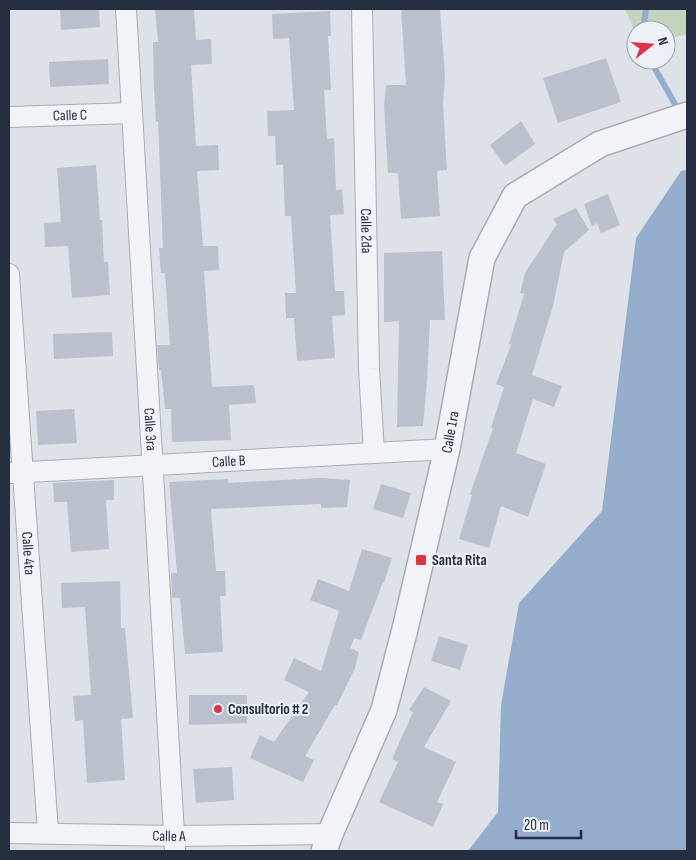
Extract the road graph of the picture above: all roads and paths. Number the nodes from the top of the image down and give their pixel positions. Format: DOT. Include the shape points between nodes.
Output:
graph roads {
  1 [pos="126,9"];
  2 [pos="362,9"];
  3 [pos="132,113"];
  4 [pos="9,116"];
  5 [pos="676,119"];
  6 [pos="9,274"];
  7 [pos="447,449"];
  8 [pos="374,453"];
  9 [pos="153,465"];
  10 [pos="16,473"];
  11 [pos="48,832"];
  12 [pos="9,833"];
  13 [pos="174,843"];
  14 [pos="327,843"];
  1 -- 3 [label="street, Calle 3ra"];
  2 -- 8 [label="street, Calle 2da" via="369,370"];
  3 -- 4 [label="street, Calle C"];
  3 -- 9 [label="street, Calle 3ra"];
  5 -- 7 [label="street, Calle 1ra" via="600,144 515,196 482,258"];
  6 -- 10 [label="street, Calle 4ta"];
  7 -- 8 [label="street, Calle B"];
  7 -- 14 [label="street, Calle 1ra" via="384,710"];
  8 -- 9 [label="street, Calle B"];
  9 -- 10 [label="street, Calle B"];
  9 -- 13 [label="street, Calle 3ra"];
  10 -- 11 [label="street, Calle 4ta"];
  11 -- 12 [label="street, Calle A"];
  11 -- 13 [label="street, Calle A"];
  13 -- 14 [label="street, Calle A"];
}
